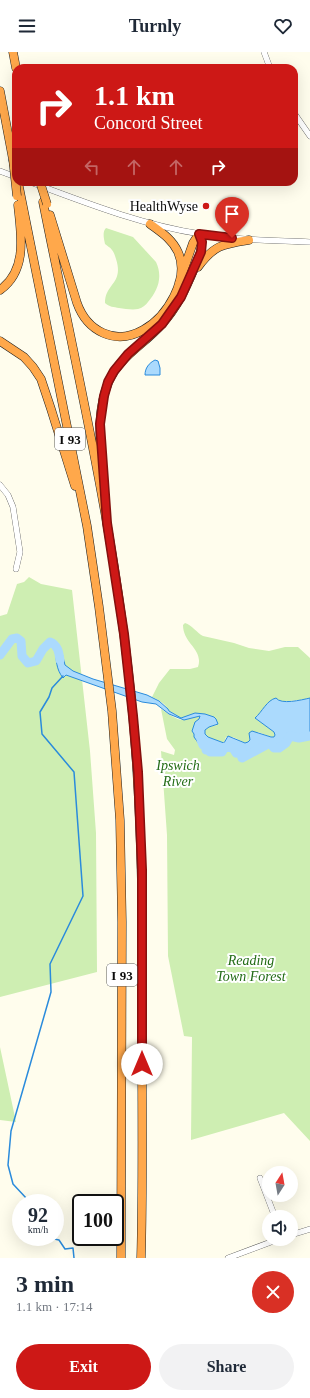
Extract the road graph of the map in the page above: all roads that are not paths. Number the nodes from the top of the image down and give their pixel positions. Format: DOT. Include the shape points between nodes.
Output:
graph roads {
  1 [pos="13,52"];
  2 [pos="264,52"];
  3 [pos="15,64"];
  4 [pos="268,64"];
  5 [pos="0,91"];
  6 [pos="298,119"];
  7 [pos="310,136"];
  8 [pos="12,154"];
  9 [pos="0,171"];
  10 [pos="12,176"];
  11 [pos="17,186"];
  12 [pos="18,186"];
  13 [pos="41,186"];
  14 [pos="41,186"];
  15 [pos="19,196"];
  16 [pos="45,203"];
  17 [pos="150,224"];
  18 [pos="199,234"];
  19 [pos="249,240"];
  20 [pos="310,242"];
  21 [pos="179,283"];
  22 [pos="187,285"];
  23 [pos="0,290"];
  24 [pos="0,341"];
  25 [pos="0,486"];
  26 [pos="107,523"];
  27 [pos="87,526"];
  28 [pos="16,569"];
  29 [pos="260,1178"];
  30 [pos="272,1210"];
  31 [pos="310,1229"];
  32 [pos="298,1233"];
  33 [pos="262,1245"];
  34 [pos="121,1258"];
  35 [pos="141,1258"];
  36 [pos="228,1258"];
  1 -- 3 [label="highway"];
  2 -- 4 [label="street"];
  5 -- 8 [label="highway"];
  6 -- 7 [label="street"];
  9 -- 10 [label="street"];
  11 -- 15 [label="highway, bridge"];
  12 -- 15 [label="highway, I 93"];
  13 -- 17 [label="street"];
  14 -- 16 [label="highway, I 93, bridge"];
  15 -- 23 [label="highway" via="21,254 12,277"];
  15 -- 27 [label="highway, I 93"];
  16 -- 21 [label="highway" via="79,310 85,320 98,331 119,336 143,331 163,312"];
  16 -- 26 [label="highway, I 93"];
  17 -- 18 [label="street"];
  17 -- 21 [label="highway" via="167,236 177,251 181,267"];
  18 -- 19 [label="street"];
  18 -- 21 [label="highway" via="193,243"];
  18 -- 22 [label="highway" via="202,249"];
  19 -- 20 [label="street"];
  19 -- 22 [label="highway" via="226,244 213,250"];
  22 -- 26 [label="highway" via="162,324 120,363 106,389 99,429"];
  24 -- 27 [label="highway" via="24,357 41,380"];
  25 -- 28 [label="street" via="8,495 13,507 20,552"];
  26 -- 35 [label="highway, I 93" via="124,634 138,772 142,870"];
  27 -- 34 [label="highway, I 93" via="100,607 116,763 121,876"];
  29 -- 30 [label="street"];
  31 -- 32 [label="street"];
  33 -- 36 [label="street"];
}
